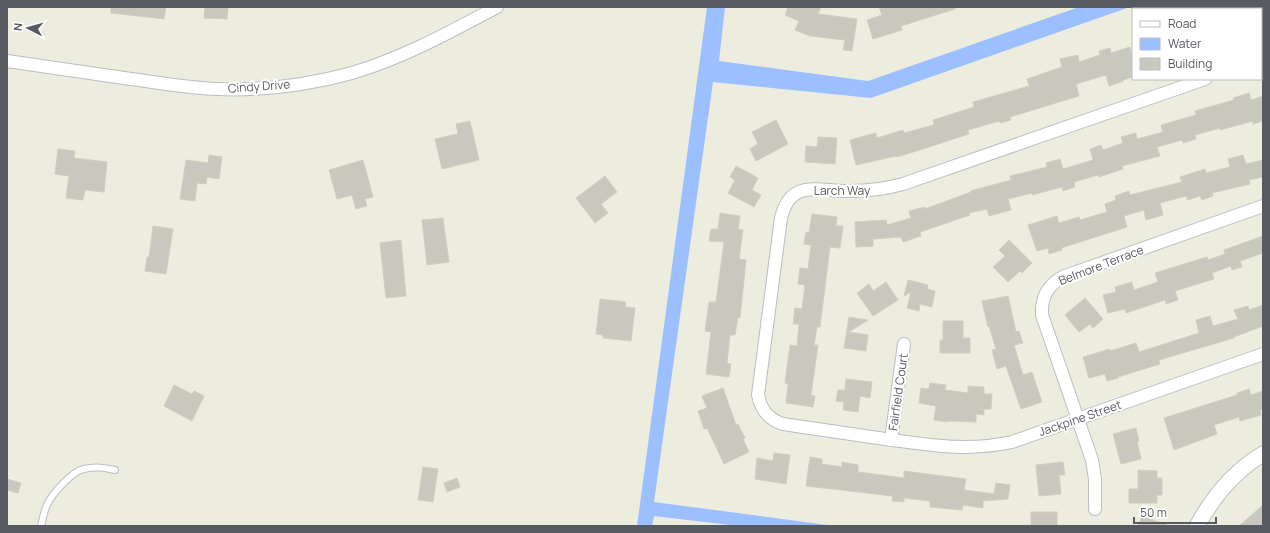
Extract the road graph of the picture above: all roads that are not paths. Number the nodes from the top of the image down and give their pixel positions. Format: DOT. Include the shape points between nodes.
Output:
graph roads {
  1 [pos="498,7"];
  2 [pos="7,61"];
  3 [pos="1202,80"];
  4 [pos="1263,206"];
  5 [pos="904,344"];
  6 [pos="1263,354"];
  7 [pos="1078,419"];
  8 [pos="891,440"];
  9 [pos="1263,454"];
  10 [pos="115,470"];
  11 [pos="1095,510"];
  12 [pos="41,526"];
  13 [pos="1197,526"];
  1 -- 2 [label="street, Cindy Drive" via="431,42 384,62 338,76 285,86 245,89 184,87"];
  3 -- 8 [label="street, Larch Way" via="903,184 872,190 812,188 792,197 780,218 758,386 760,403 768,416 782,424"];
  4 -- 7 [label="street, Belmore Terrace" via="1065,276 1052,284 1043,298 1042,315"];
  5 -- 8 [label="street, Fairfield Court"];
  6 -- 7 [label="street, Jackpine Street"];
  7 -- 8 [label="street, Jackpine Street" via="997,445 957,448"];
  7 -- 11 [label="street, Belmore Terrace" via="1092,460"];
  9 -- 13 [label="street" via="1220,491"];
  10 -- 12 [label="lane" via="97,467 82,469 71,476 47,505"];
}
